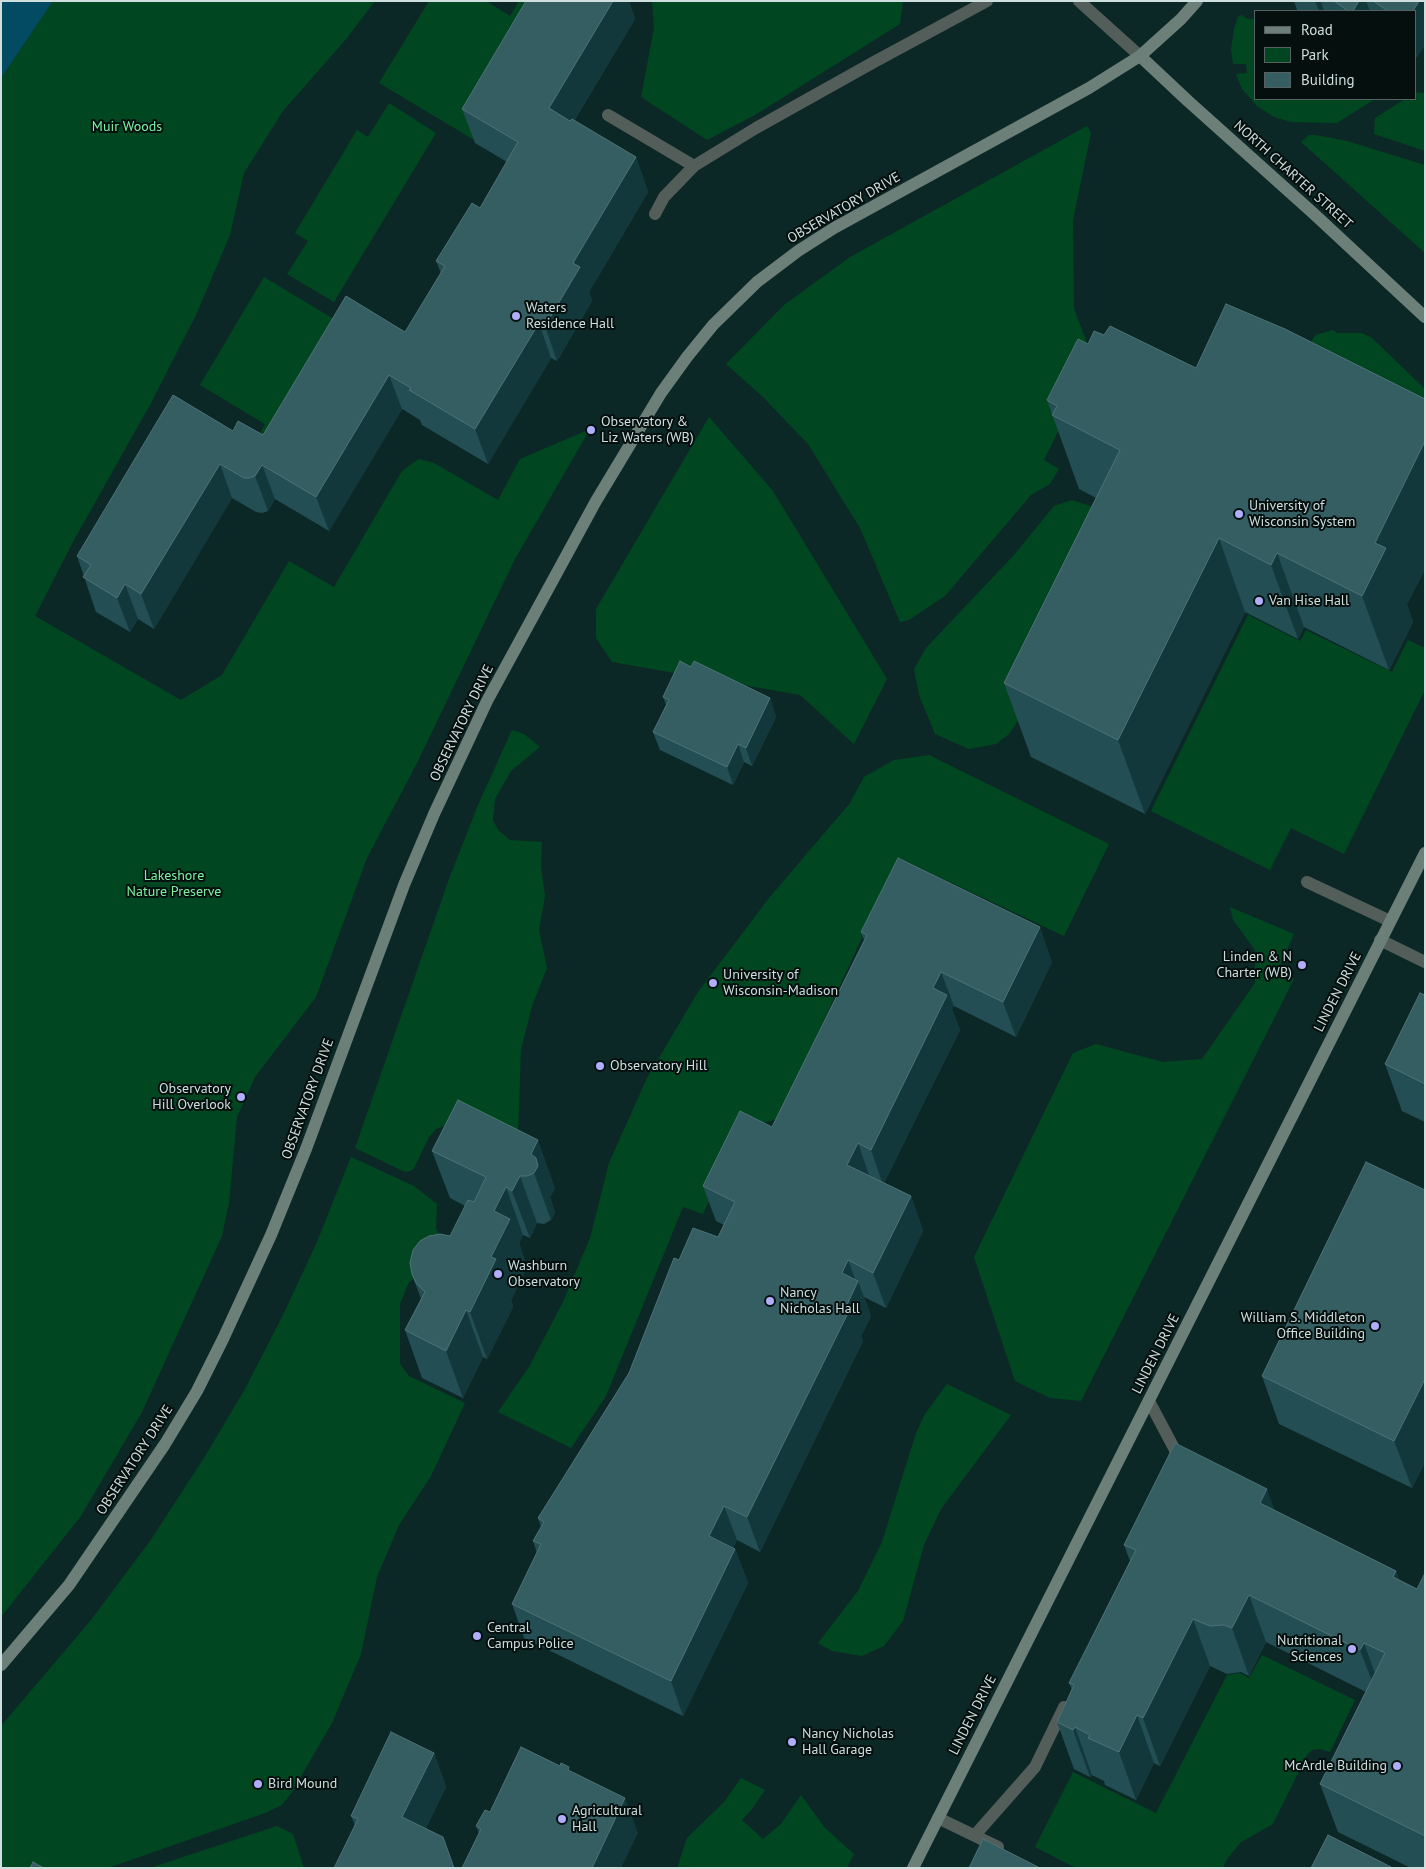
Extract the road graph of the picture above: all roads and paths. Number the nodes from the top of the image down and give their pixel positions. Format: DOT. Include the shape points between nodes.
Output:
graph roads {
  1 [pos="988,1"];
  2 [pos="1079,1"];
  3 [pos="1197,1"];
  4 [pos="1140,56"];
  5 [pos="608,115"];
  6 [pos="694,166"];
  7 [pos="655,214"];
  8 [pos="1425,317"];
  9 [pos="1425,853"];
  10 [pos="1307,882"];
  11 [pos="1390,921"];
  12 [pos="1380,940"];
  13 [pos="1425,962"];
  14 [pos="1148,1401"];
  15 [pos="1175,1478"];
  16 [pos="1,1665"];
  17 [pos="1069,1697"];
  18 [pos="938,1818"];
  19 [pos="975,1835"];
  20 [pos="1006,1851"];
  21 [pos="913,1868"];
  1 -- 6 [label="street" via="756,128"];
  2 -- 4 [label="street"];
  3 -- 4 [label="street, OBSERVATORY DRIVE" via="1181,20"];
  4 -- 8 [label="street, NORTH CHARTER STREET"];
  4 -- 16 [label="street, OBSERVATORY DRIVE" via="1089,88 798,251 758,282 713,325 661,392 531,618 487,701 434,814 271,1235 197,1391 69,1585"];
  5 -- 6 [label="street"];
  6 -- 7 [label="street" via="664,196"];
  9 -- 11 [label="street, LINDEN DRIVE"];
  10 -- 11 [label="street"];
  11 -- 12 [label="street, LINDEN DRIVE"];
  12 -- 13 [label="street"];
  12 -- 14 [label="street, LINDEN DRIVE"];
  14 -- 15 [label="street" via="1175,1450"];
  14 -- 18 [label="street, LINDEN DRIVE"];
  17 -- 19 [label="street" via="1035,1767"];
  18 -- 19 [label="street"];
  18 -- 21 [label="street, LINDEN DRIVE"];
  19 -- 20 [label="street"];
}
